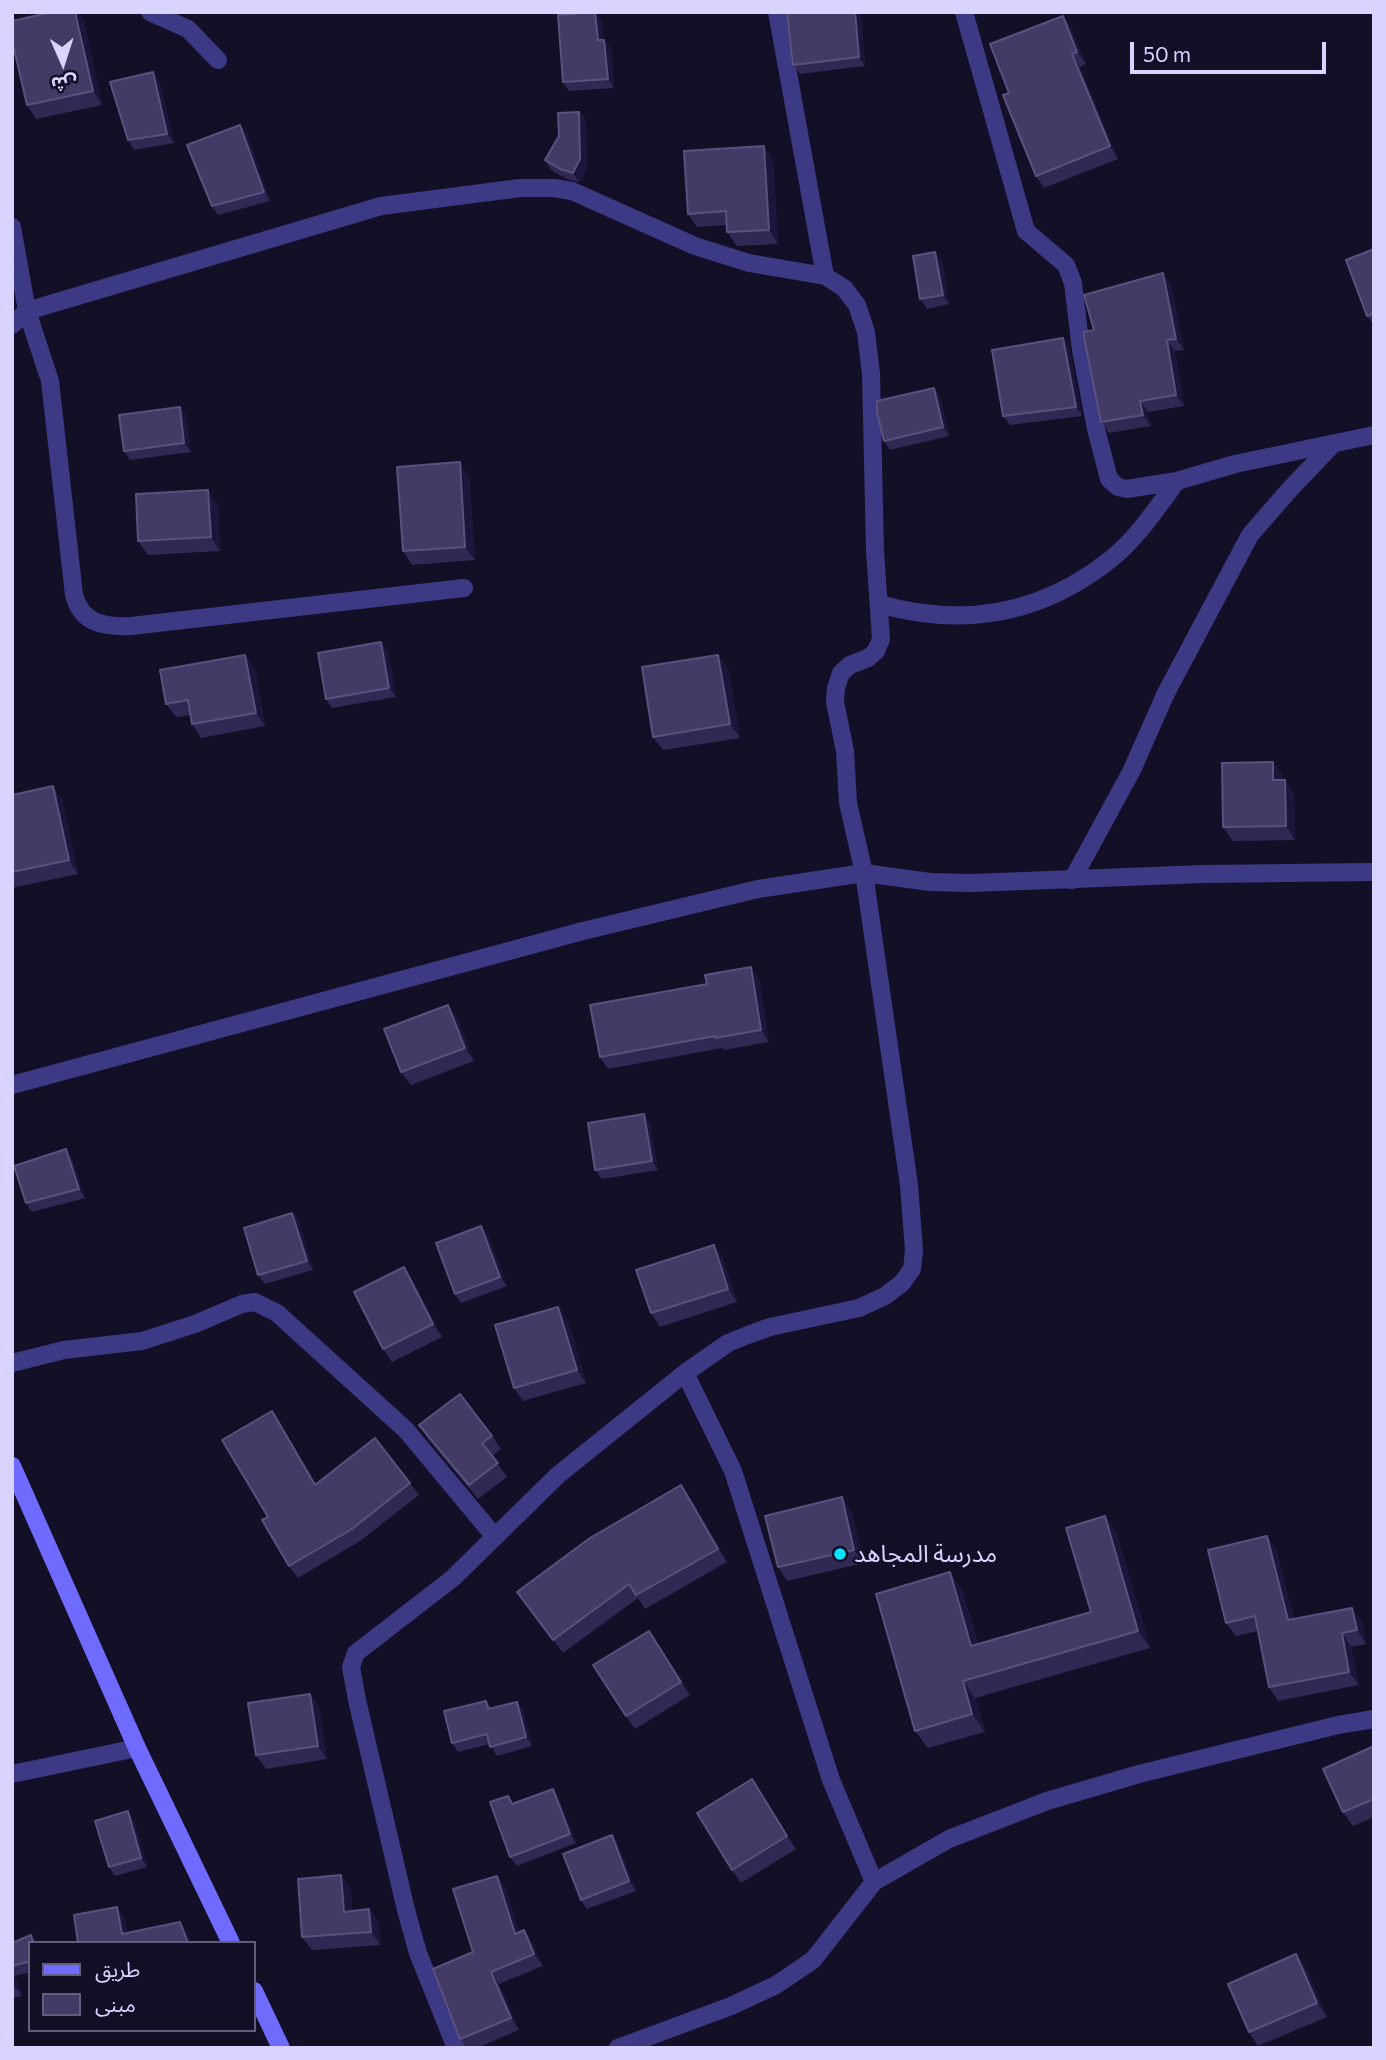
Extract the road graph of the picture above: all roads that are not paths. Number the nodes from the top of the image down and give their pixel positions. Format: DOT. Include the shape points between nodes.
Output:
graph roads {
  1 [pos="150,12"];
  2 [pos="777,12"];
  3 [pos="964,12"];
  4 [pos="218,60"];
  5 [pos="12,226"];
  6 [pos="825,276"];
  7 [pos="27,311"];
  8 [pos="12,325"];
  9 [pos="1374,435"];
  10 [pos="1334,443"];
  11 [pos="1177,481"];
  12 [pos="464,588"];
  13 [pos="879,604"];
  14 [pos="1374,872"];
  15 [pos="864,873"];
  16 [pos="1072,880"];
  17 [pos="12,1085"];
  18 [pos="12,1363"];
  19 [pos="685,1373"];
  20 [pos="12,1466"];
  21 [pos="495,1536"];
  22 [pos="1374,1719"];
  23 [pos="137,1748"];
  24 [pos="12,1774"];
  25 [pos="874,1882"];
  26 [pos="230,1941"];
  27 [pos="256,1995"];
  28 [pos="281,2048"];
  29 [pos="456,2048"];
  30 [pos="618,2048"];
  1 -- 4 [label="street" via="188,29"];
  2 -- 6 [label="street"];
  3 -- 11 [label="street" via="1026,231 1066,265 1073,284 1081,350 1109,480 1127,489"];
  5 -- 7 [label="street"];
  6 -- 7 [label="street" via="749,263 695,246 572,191 520,188 381,205"];
  6 -- 13 [label="street" via="844,288 857,305 866,332"];
  7 -- 8 [label="street"];
  7 -- 12 [label="street" via="50,381 74,595 78,608 90,619 109,627 131,626"];
  9 -- 10 [label="street"];
  10 -- 11 [label="street"];
  10 -- 16 [label="street" via="1251,535"];
  11 -- 13 [label="street" via="1150,519 1112,558 1027,607 995,614 935,615"];
  13 -- 15 [label="street" via="877,651 841,673 835,702 845,751 848,803"];
  14 -- 16 [label="street"];
  15 -- 16 [label="street" via="930,882"];
  15 -- 17 [label="street" via="758,889 583,931"];
  15 -- 19 [label="street" via="909,1185 912,1269 885,1296 859,1308 748,1335"];
  18 -- 21 [label="street" via="64,1350 142,1341 255,1302 277,1313 406,1430"];
  19 -- 21 [label="street" via="558,1475"];
  19 -- 25 [label="street" via="733,1471 831,1780"];
  20 -- 23 [label="main road"];
  21 -- 29 [label="street" via="453,1578 356,1653 351,1667 406,1910"];
  22 -- 25 [label="street" via="1139,1774 1046,1801 949,1839"];
  23 -- 24 [label="street"];
  23 -- 26 [label="main road"];
  25 -- 30 [label="street" via="813,1960 776,1985"];
  27 -- 28 [label="main road"];
}
